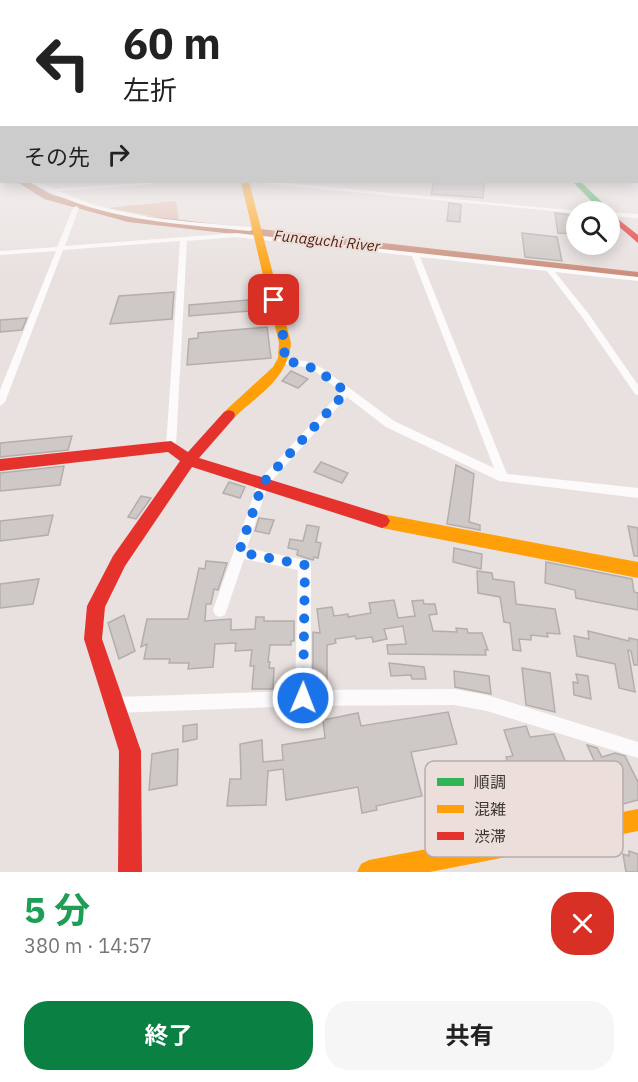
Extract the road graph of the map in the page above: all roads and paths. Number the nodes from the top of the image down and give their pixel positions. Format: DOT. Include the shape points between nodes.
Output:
graph roads {
  1 [pos="61,194"];
  2 [pos="248,194"];
  3 [pos="390,194"];
  4 [pos="76,208"];
  5 [pos="566,210"];
  6 [pos="620,214"];
  7 [pos="638,216"];
  8 [pos="620,224"];
  9 [pos="257,233"];
  10 [pos="184,240"];
  11 [pos="638,240"];
  12 [pos="61,248"];
  13 [pos="0,253"];
  14 [pos="416,254"];
  15 [pos="549,269"];
  16 [pos="638,279"];
  17 [pos="284,361"];
  18 [pos="346,392"];
  19 [pos="638,392"];
  20 [pos="0,402"];
  21 [pos="171,446"];
  22 [pos="189,460"];
  23 [pos="0,465"];
  24 [pos="503,478"];
  25 [pos="263,483"];
  26 [pos="638,493"];
  27 [pos="239,552"];
  28 [pos="638,570"];
  29 [pos="220,610"];
  30 [pos="303,698"];
  31 [pos="116,705"];
  32 [pos="638,750"];
  33 [pos="638,820"];
  34 [pos="623,823"];
  35 [pos="447,857"];
  36 [pos="130,872"];
  37 [pos="369,872"];
  1 -- 9 [label="street" via="133,215"];
  2 -- 9 [label="street"];
  3 -- 5 [label="street"];
  4 -- 12 [label="street"];
  6 -- 7 [label="street"];
  8 -- 11 [label="street"];
  9 -- 10 [label="street"];
  9 -- 14 [label="street"];
  9 -- 17 [label="street" via="285,343"];
  10 -- 12 [label="street"];
  10 -- 21 [label="street"];
  12 -- 13 [label="street"];
  12 -- 20 [label="street"];
  14 -- 15 [label="street"];
  14 -- 24 [label="street"];
  15 -- 16 [label="street"];
  15 -- 19 [label="street"];
  17 -- 18 [label="street" via="319,370"];
  17 -- 22 [label="street"];
  18 -- 24 [label="street" via="390,424"];
  18 -- 25 [label="street"];
  21 -- 22 [label="street"];
  21 -- 23 [label="street"];
  22 -- 25 [label="street"];
  22 -- 31 [label="street" via="119,561 96,606 93,639"];
  24 -- 26 [label="street"];
  25 -- 27 [label="street"];
  25 -- 28 [label="street" via="376,520"];
  27 -- 29 [label="street"];
  27 -- 30 [label="street" via="305,565"];
  30 -- 31 [label="street"];
  30 -- 32 [label="street" via="465,699"];
  31 -- 36 [label="street" via="130,751"];
  33 -- 34 [label="street"];
  35 -- 37 [label="street"];
}
